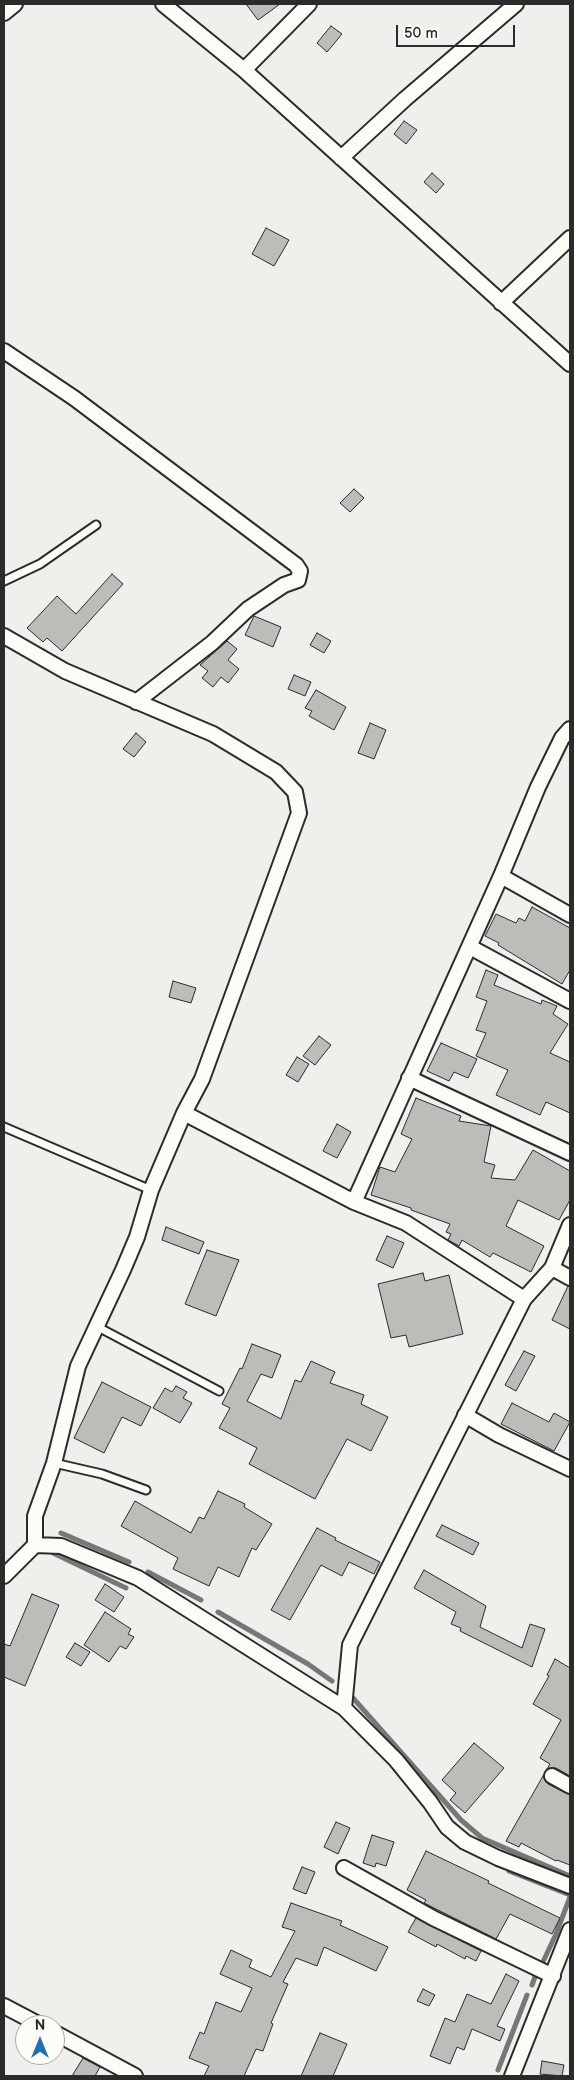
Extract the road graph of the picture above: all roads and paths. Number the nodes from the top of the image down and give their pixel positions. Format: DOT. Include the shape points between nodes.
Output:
graph roads {
  1 [pos="15,4"];
  2 [pos="163,4"];
  3 [pos="309,4"];
  4 [pos="516,4"];
  5 [pos="4,13"];
  6 [pos="244,70"];
  7 [pos="341,158"];
  8 [pos="570,238"];
  9 [pos="501,303"];
  10 [pos="4,351"];
  11 [pos="570,364"];
  12 [pos="96,525"];
  13 [pos="4,580"];
  14 [pos="4,636"];
  15 [pos="136,702"];
  16 [pos="570,729"];
  17 [pos="501,876"];
  18 [pos="570,916"];
  19 [pos="470,946"];
  20 [pos="570,1001"];
  21 [pos="409,1078"];
  22 [pos="184,1113"];
  23 [pos="4,1127"];
  24 [pos="570,1153"];
  25 [pos="151,1190"];
  26 [pos="354,1202"];
  27 [pos="570,1225"];
  28 [pos="552,1268"];
  29 [pos="570,1278"];
  30 [pos="524,1299"];
  31 [pos="96,1326"];
  32 [pos="219,1391"];
  33 [pos="465,1415"];
  34 [pos="54,1463"];
  35 [pos="570,1469"];
  36 [pos="146,1490"];
  37 [pos="35,1545"];
  38 [pos="4,1576"];
  39 [pos="344,1708"];
  40 [pos="552,1776"];
  41 [pos="570,1786"];
  42 [pos="344,1868"];
  43 [pos="570,1886"];
  44 [pos="570,1930"];
  45 [pos="553,1976"];
  46 [pos="4,2006"];
  47 [pos="21,2015"];
  48 [pos="65,2038"];
  49 [pos="135,2076"];
  50 [pos="512,2076"];
  1 -- 5 [label="street"];
  2 -- 6 [label="street"];
  3 -- 6 [label="street"];
  4 -- 7 [label="street"];
  6 -- 7 [label="street"];
  7 -- 9 [label="street"];
  8 -- 9 [label="street"];
  9 -- 11 [label="street"];
  10 -- 15 [label="street" via="74,398 296,564 300,571 298,580 284,585 248,609"];
  12 -- 13 [label="lane" via="40,564"];
  14 -- 15 [label="street" via="65,671"];
  15 -- 22 [label="street" via="213,734 276,772 295,792 299,813 202,1079"];
  16 -- 17 [label="street" via="562,738 538,787"];
  17 -- 18 [label="street"];
  17 -- 19 [label="street"];
  19 -- 20 [label="street"];
  19 -- 21 [label="street"];
  21 -- 24 [label="street"];
  21 -- 26 [label="street"];
  22 -- 25 [label="street"];
  22 -- 26 [label="street"];
  23 -- 25 [label="lane"];
  25 -- 31 [label="street" via="137,1237"];
  26 -- 30 [label="street" via="406,1223"];
  27 -- 28 [label="street"];
  28 -- 29 [label="street"];
  28 -- 30 [label="street"];
  30 -- 33 [label="street"];
  31 -- 32 [label="lane"];
  31 -- 34 [label="street" via="78,1366"];
  33 -- 35 [label="street" via="499,1436"];
  33 -- 39 [label="street" via="350,1645"];
  34 -- 36 [label="lane" via="102,1474"];
  34 -- 37 [label="street" via="35,1516"];
  37 -- 38 [label="street"];
  37 -- 39 [label="street" via="61,1546 138,1578"];
  39 -- 43 [label="street" via="396,1760 447,1828 498,1858"];
  40 -- 41 [label="street"];
  42 -- 45 [label="street" via="433,1918"];
  44 -- 45 [label="street"];
  45 -- 50 [label="street"];
  46 -- 47 [label="street"];
  48 -- 49 [label="street"];
}
